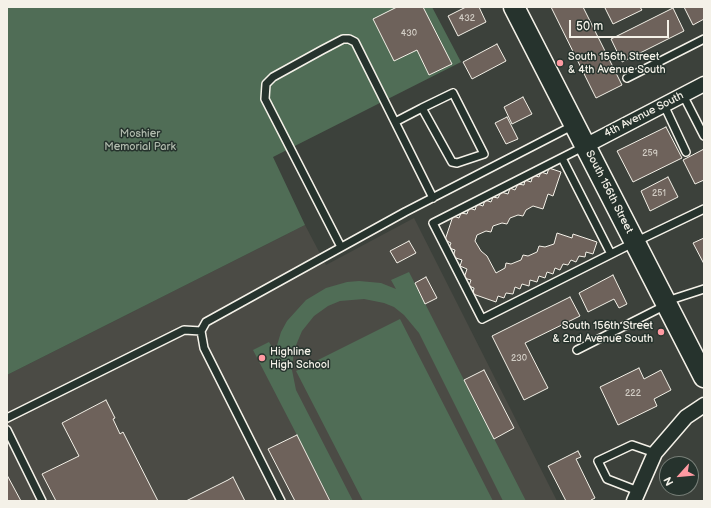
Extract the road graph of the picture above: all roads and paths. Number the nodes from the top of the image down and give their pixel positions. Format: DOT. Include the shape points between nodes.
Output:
graph roads {
  1 [pos="514,7"];
  2 [pos="704,39"];
  3 [pos="627,78"];
  4 [pos="704,84"];
  5 [pos="683,95"];
  6 [pos="664,105"];
  7 [pos="422,108"];
  8 [pos="395,122"];
  9 [pos="574,125"];
  10 [pos="704,136"];
  11 [pos="585,146"];
  12 [pos="686,152"];
  13 [pos="562,158"];
  14 [pos="433,198"];
  15 [pos="704,209"];
  16 [pos="635,242"];
  17 [pos="341,247"];
  18 [pos="612,254"];
  19 [pos="704,289"];
  20 [pos="666,303"];
  21 [pos="201,331"];
  22 [pos="577,350"];
  23 [pos="704,377"];
  24 [pos="704,405"];
  25 [pos="7,418"];
  26 [pos="7,430"];
  27 [pos="655,453"];
  28 [pos="636,496"];
  29 [pos="42,501"];
  30 [pos="281,501"];
  1 -- 9 [label="main road, South 156th Street"];
  2 -- 3 [label="lane"];
  4 -- 5 [label="street, 4th Avenue South"];
  5 -- 6 [label="street, 4th Avenue South"];
  5 -- 10 [label="lane"];
  6 -- 11 [label="street, 4th Avenue South"];
  6 -- 12 [label="lane"];
  7 -- 7 [label="lane" via="452,162 458,163 484,154 453,93"];
  7 -- 8 [label="lane"];
  8 -- 14 [label="lane"];
  8 -- 17 [label="lane" via="355,42 349,38 273,77 266,84 265,99"];
  9 -- 11 [label="main road, South 156th Street"];
  9 -- 14 [label="lane"];
  11 -- 13 [label="lane"];
  11 -- 16 [label="main road, South 156th Street"];
  13 -- 18 [label="lane"];
  13 -- 18 [label="lane" via="433,223 482,319"];
  14 -- 17 [label="lane"];
  15 -- 16 [label="lane"];
  16 -- 18 [label="lane"];
  16 -- 20 [label="main road, South 156th Street"];
  17 -- 21 [label="lane" via="206,322"];
  19 -- 20 [label="lane"];
  20 -- 22 [label="lane"];
  20 -- 23 [label="main road, South 156th Street"];
  21 -- 25 [label="lane" via="184,330"];
  21 -- 30 [label="lane" via="204,348"];
  24 -- 27 [label="street" via="686,417"];
  26 -- 29 [label="lane"];
  27 -- 28 [label="street"];
  27 -- 28 [label="lane" via="632,445 598,461 607,479"];
}
